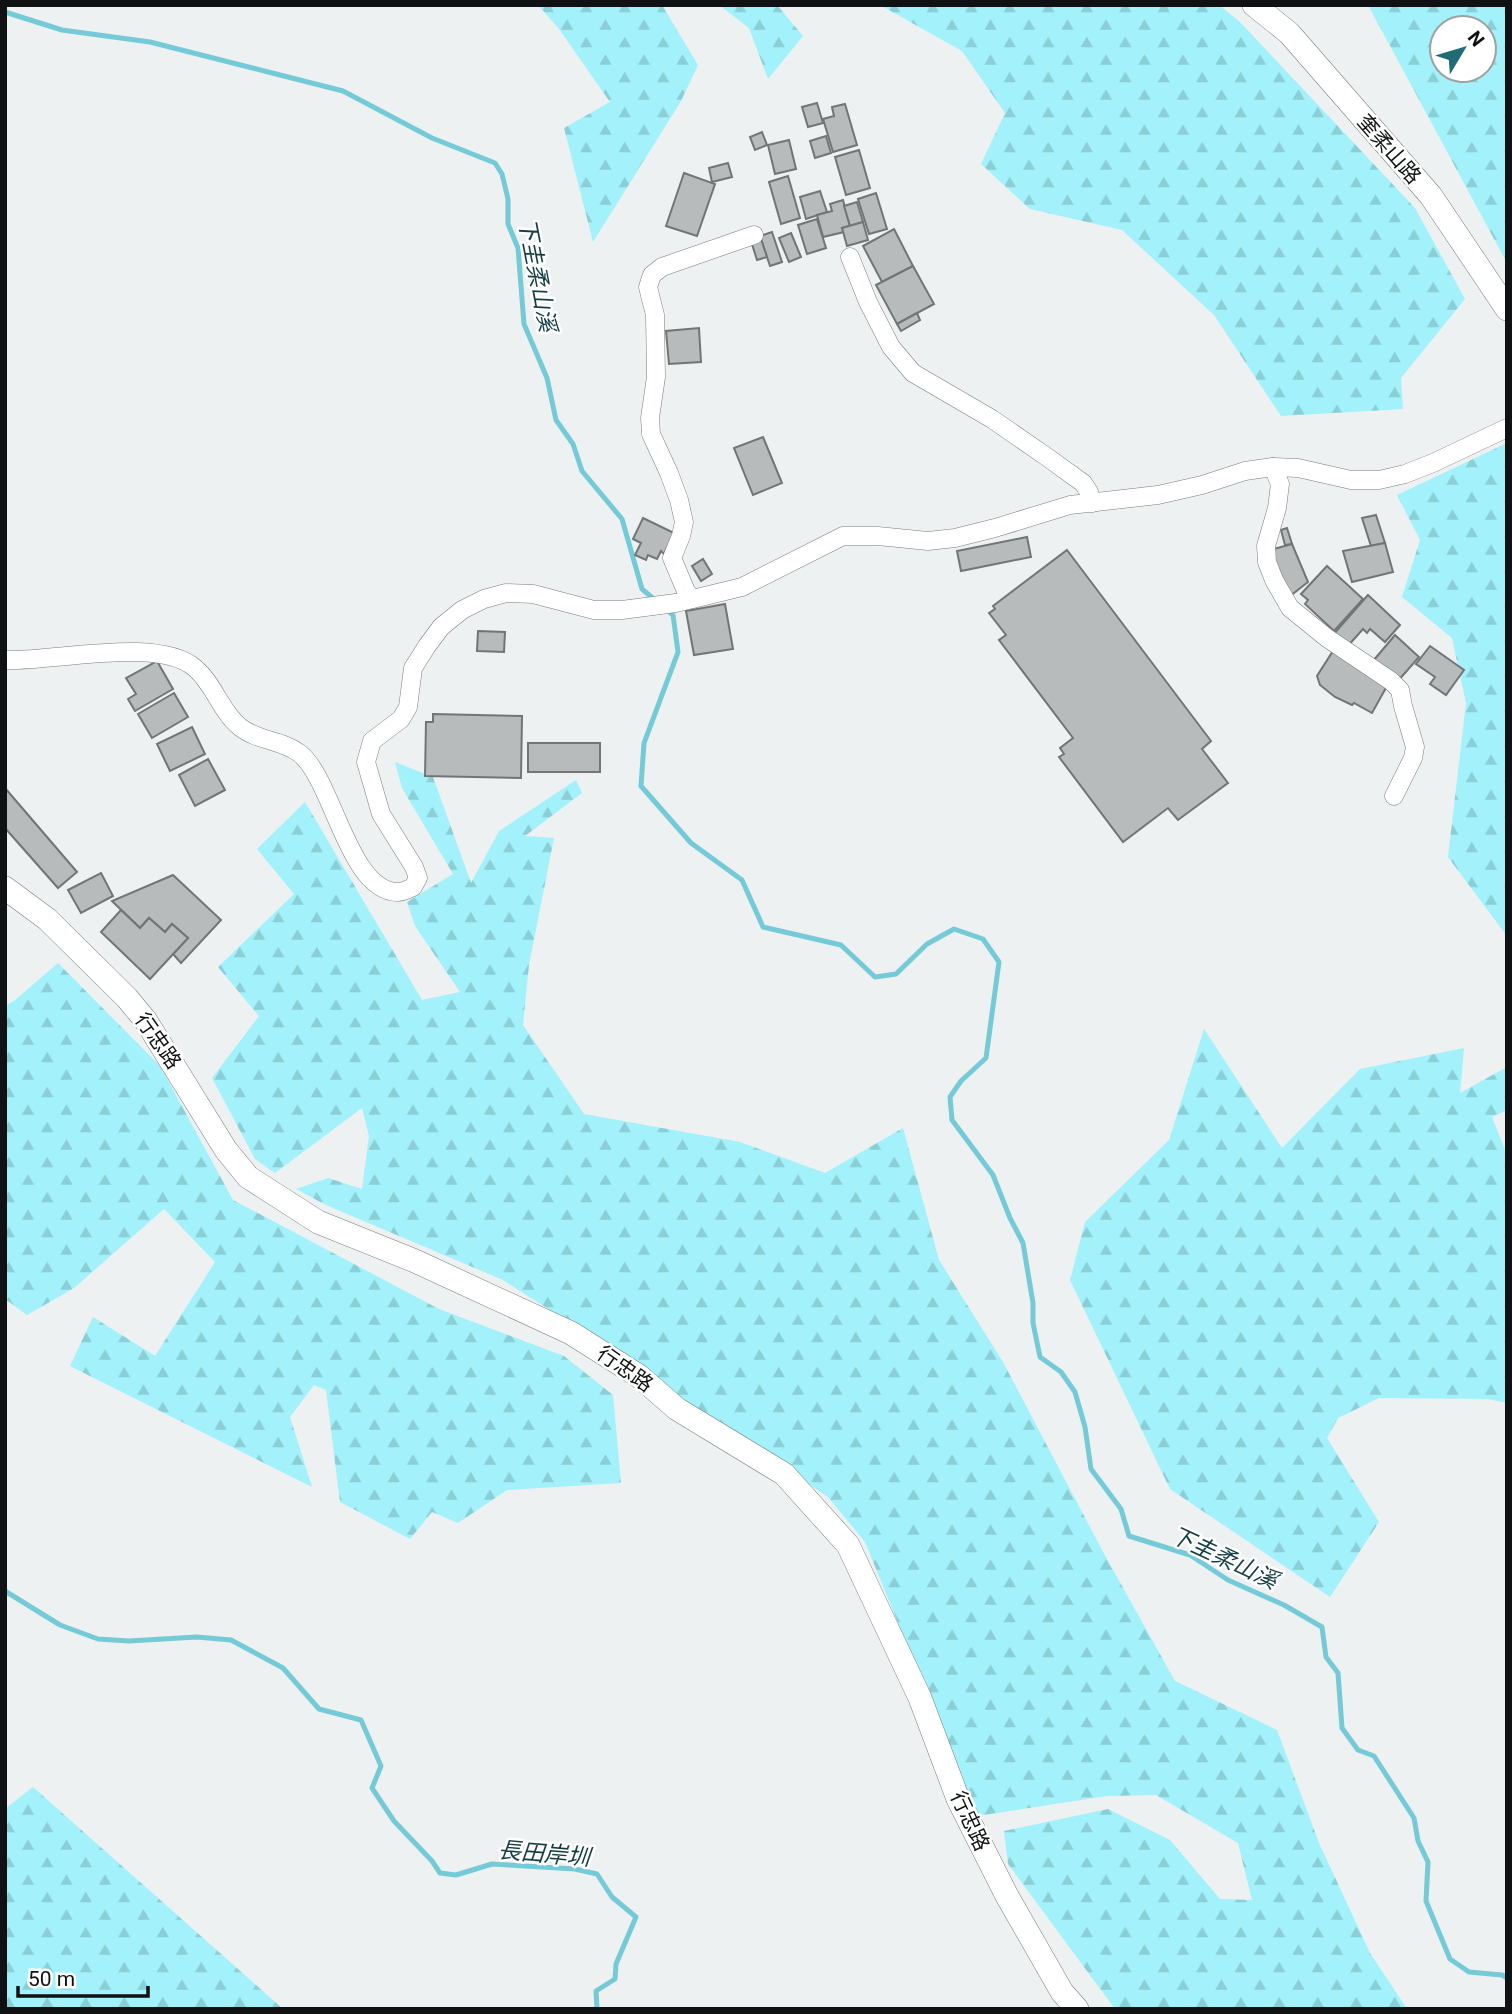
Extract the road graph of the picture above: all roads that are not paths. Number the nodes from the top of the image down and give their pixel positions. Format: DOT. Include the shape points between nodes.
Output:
graph roads {
  1 [pos="1254,5"];
  2 [pos="754,235"];
  3 [pos="850,257"];
  4 [pos="1507,309"];
  5 [pos="1507,428"];
  6 [pos="1273,467"];
  7 [pos="1092,503"];
  8 [pos="684,601"];
  9 [pos="5,660"];
  10 [pos="1394,796"];
  11 [pos="5,888"];
  12 [pos="1077,2009"];
  1 -- 4 [label="street, 奎柔山路" via="1289,33 1431,196"];
  2 -- 8 [label="street" via="662,267 652,275 648,287 656,352 651,435 684,522 672,558 686,591"];
  3 -- 7 [label="street" via="867,303 891,347 913,373 992,419 1083,483"];
  5 -- 6 [label="street" via="1433,463 1379,480"];
  6 -- 7 [label="street" via="1169,492"];
  6 -- 10 [label="street" via="1280,484 1266,546 1274,580 1290,608 1400,690 1415,747"];
  7 -- 8 [label="street" via="1070,505 955,538 844,536 742,587"];
  8 -- 9 [label="street" via="594,610 533,594 506,593 461,610 441,627 414,668 408,707 401,719 372,741 366,762 381,814 418,878 413,887 398,892 383,888 368,876 312,768 299,753 239,726 193,667 176,659 121,652"];
  11 -- 12 [label="street, 行忠路" via="47,919 146,1021 226,1150 248,1177 318,1222 571,1333 639,1376 677,1409 784,1474 848,1545 920,1698 958,1799 1007,1896 1062,1992"];
}
